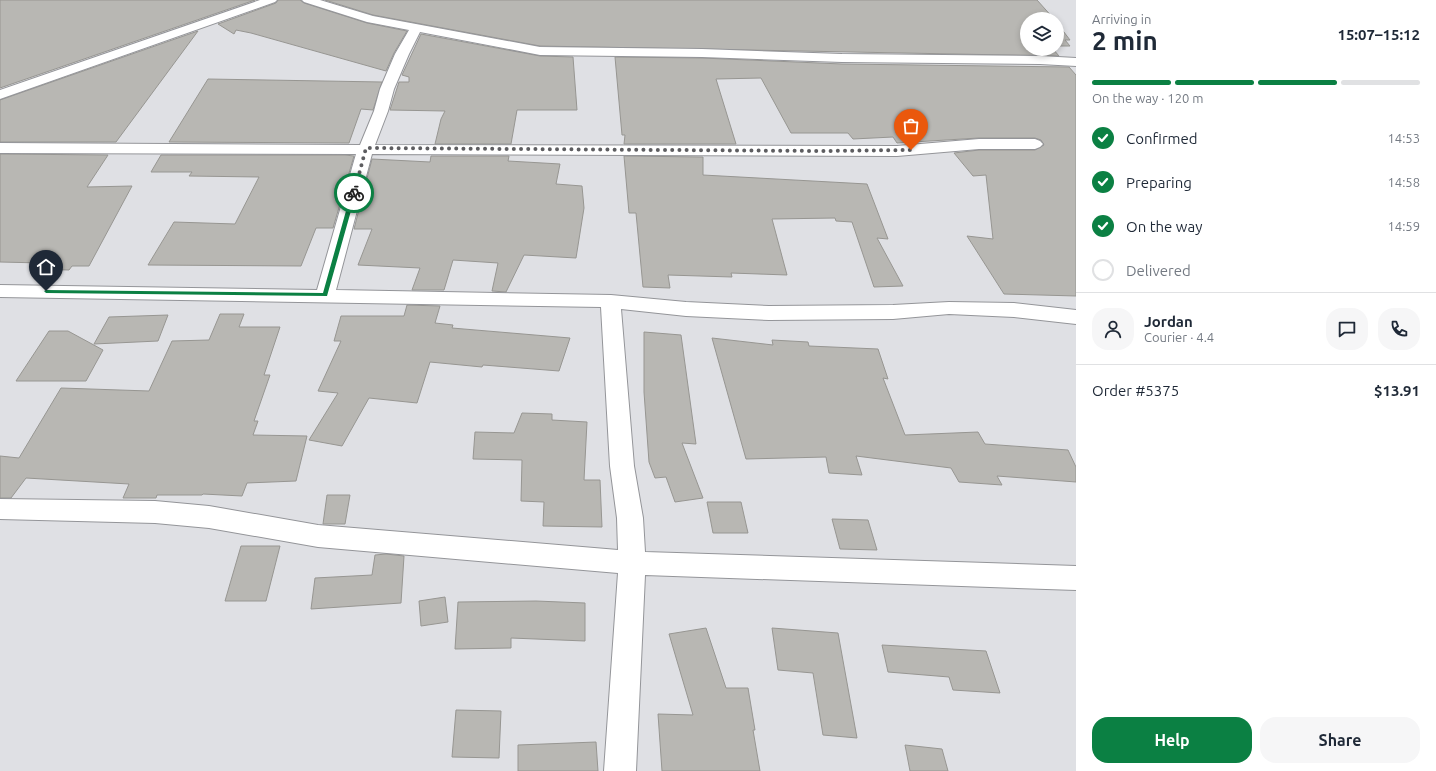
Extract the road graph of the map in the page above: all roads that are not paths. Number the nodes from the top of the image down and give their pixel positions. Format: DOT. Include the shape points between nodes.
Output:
graph roads {
  1 [pos="271,0"];
  2 [pos="308,0"];
  3 [pos="417,27"];
  4 [pos="1076,62"];
  5 [pos="0,95"];
  6 [pos="1035,144"];
  7 [pos="0,148"];
  8 [pos="366,148"];
  9 [pos="0,291"];
  10 [pos="325,295"];
  11 [pos="611,301"];
  12 [pos="1076,317"];
  13 [pos="0,509"];
  14 [pos="632,563"];
  15 [pos="1076,578"];
  16 [pos="620,771"];
  1 -- 5 [label="street"];
  2 -- 3 [label="street" via="371,19"];
  3 -- 4 [label="street" via="560,53 702,53"];
  3 -- 8 [label="street" via="387,89"];
  6 -- 8 [label="street" via="980,144 882,151"];
  7 -- 8 [label="street"];
  8 -- 10 [label="street"];
  9 -- 10 [label="street"];
  10 -- 11 [label="street"];
  11 -- 12 [label="street" via="686,309 769,313 893,312 949,308 1014,310"];
  11 -- 14 [label="street" via="622,466 630,518"];
  13 -- 14 [label="street" via="155,512 208,517 318,536"];
  14 -- 15 [label="street"];
  14 -- 16 [label="street"];
}
